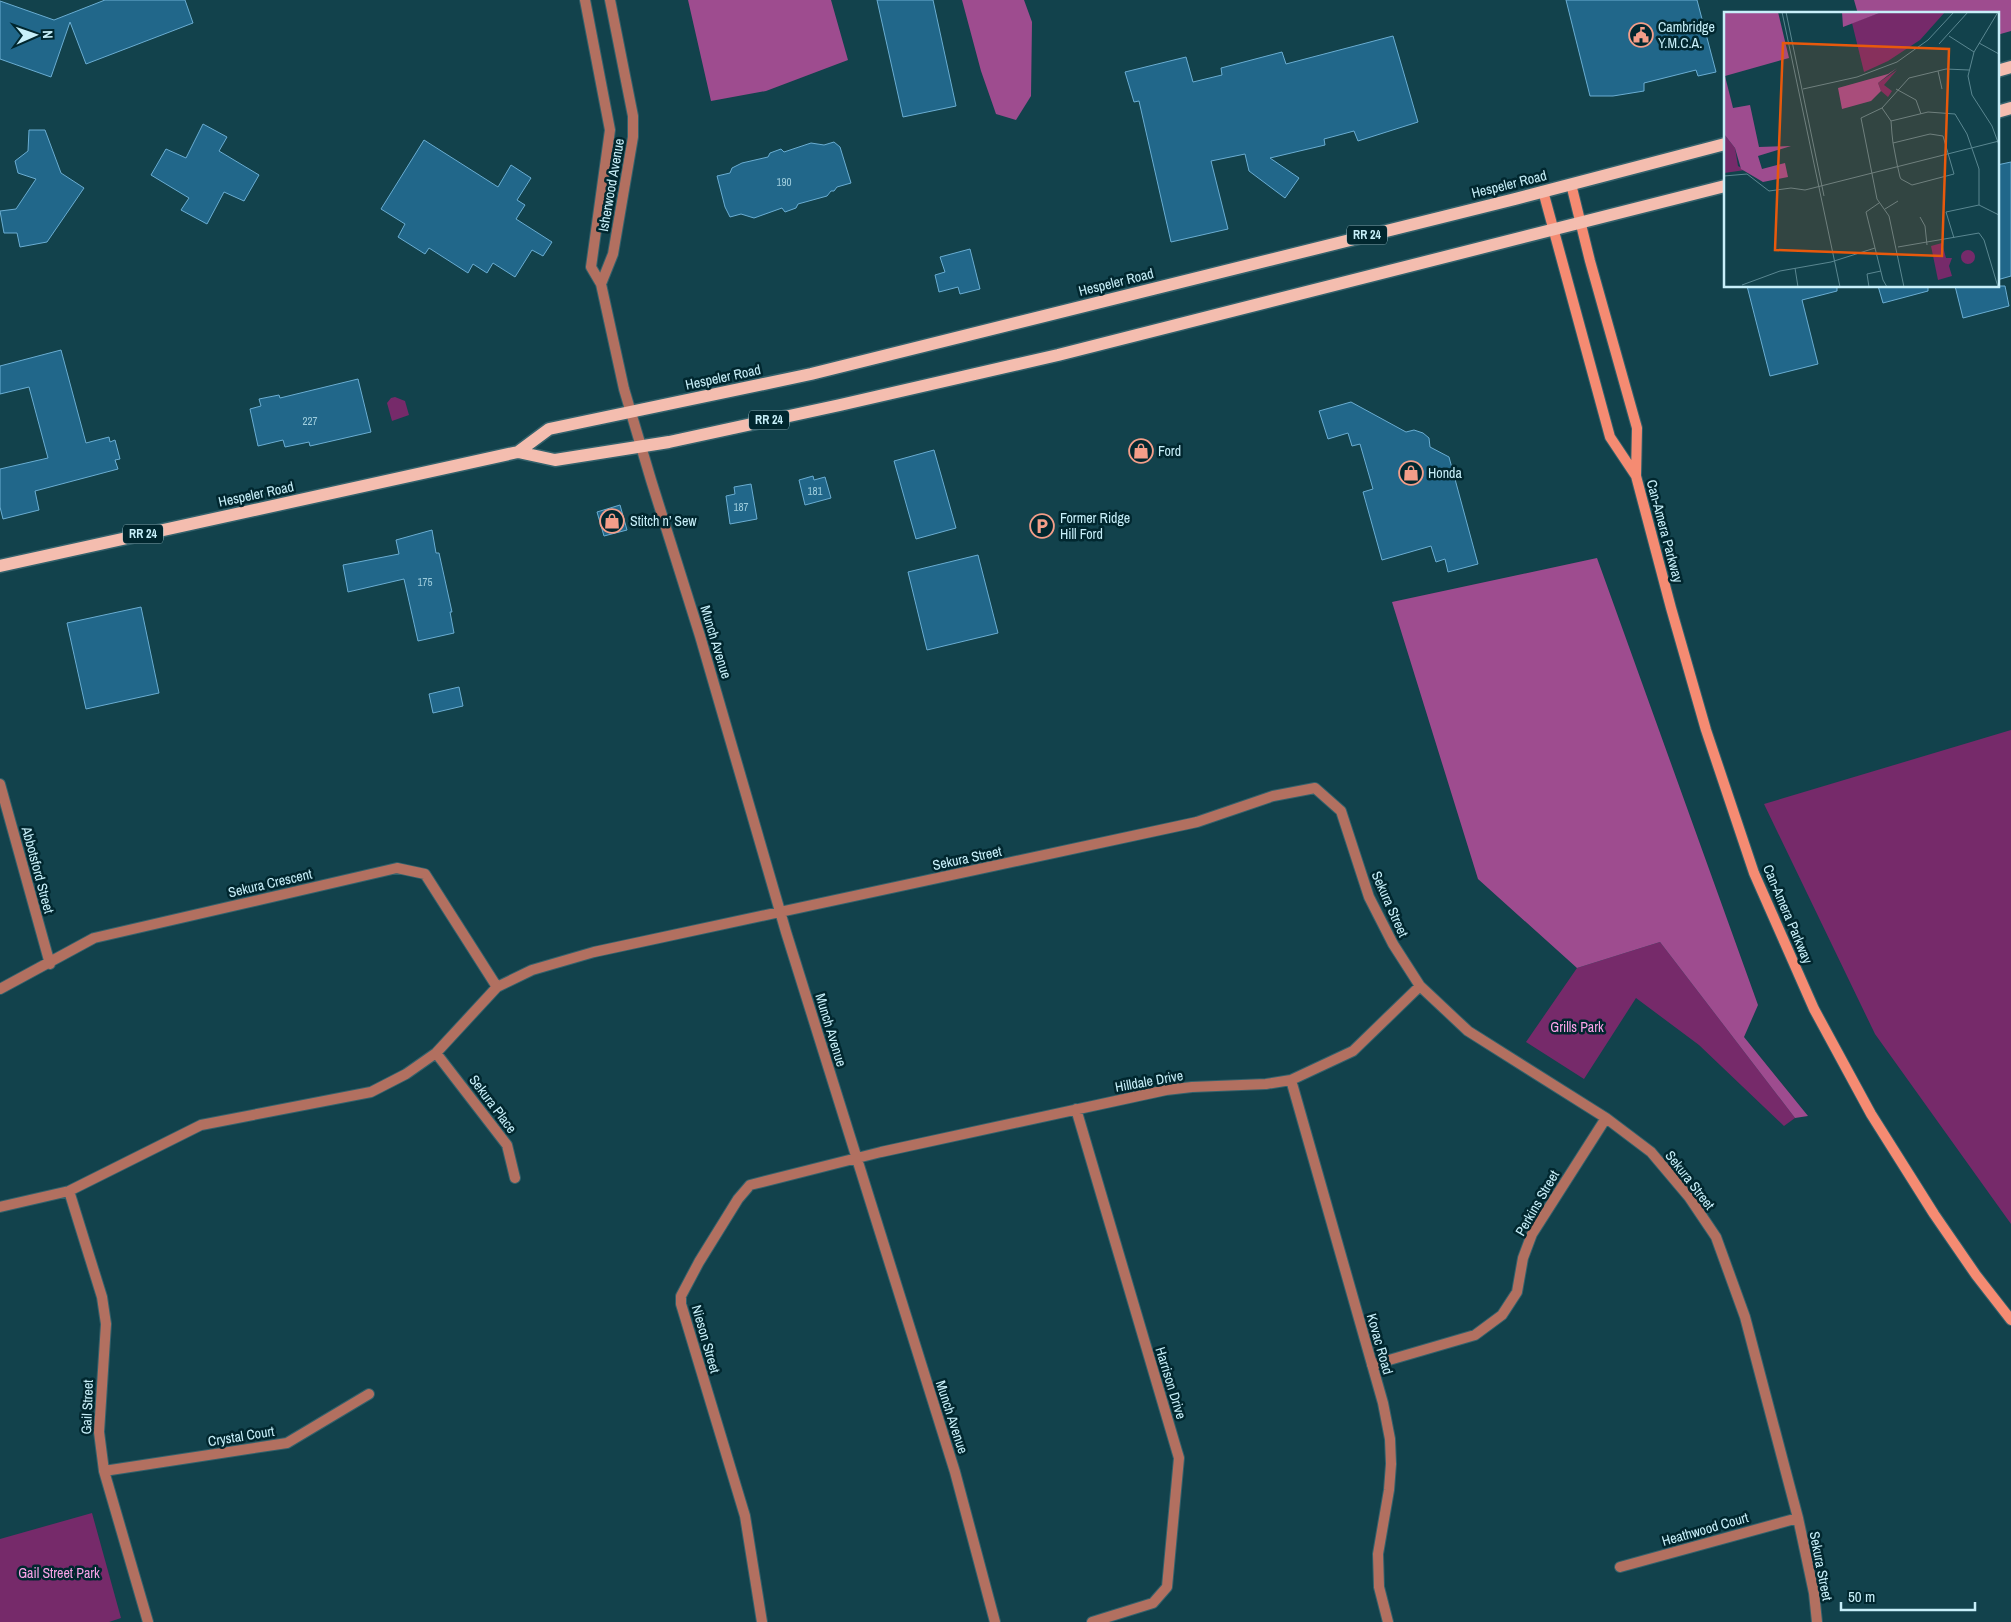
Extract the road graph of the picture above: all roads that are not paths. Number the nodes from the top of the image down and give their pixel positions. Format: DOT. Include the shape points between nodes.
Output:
graph roads {
  1 [pos="585,0"];
  2 [pos="610,0"];
  3 [pos="2011,67"];
  4 [pos="1998,70"];
  5 [pos="2011,108"];
  6 [pos="1998,112"];
  7 [pos="1724,144"];
  8 [pos="1571,184"];
  9 [pos="1724,186"];
  10 [pos="1543,191"];
  11 [pos="1581,224"];
  12 [pos="1554,231"];
  13 [pos="601,284"];
  14 [pos="631,412"];
  15 [pos="641,446"];
  16 [pos="518,452"];
  17 [pos="1636,476"];
  18 [pos="0,566"];
  19 [pos="0,784"];
  20 [pos="781,912"];
  21 [pos="50,964"];
  22 [pos="1420,986"];
  23 [pos="497,987"];
  24 [pos="0,989"];
  25 [pos="436,1053"];
  26 [pos="1290,1080"];
  27 [pos="1076,1109"];
  28 [pos="1606,1118"];
  29 [pos="856,1158"];
  30 [pos="515,1178"];
  31 [pos="69,1191"];
  32 [pos="0,1207"];
  33 [pos="2011,1320"];
  34 [pos="1372,1365"];
  35 [pos="369,1394"];
  36 [pos="104,1471"];
  37 [pos="1798,1518"];
  38 [pos="1620,1567"];
  39 [pos="148,1622"];
  40 [pos="762,1622"];
  41 [pos="995,1622"];
  42 [pos="1092,1622"];
  43 [pos="1388,1622"];
  44 [pos="1817,1622"];
  1 -- 13 [label="street, Isherwood Avenue" via="610,130 591,267"];
  2 -- 13 [label="street, Isherwood Avenue" via="633,116 633,137 613,254"];
  3 -- 4 [label="main road"];
  5 -- 6 [label="main road"];
  7 -- 8 [label="main road, Hespeler Road / RR 24"];
  8 -- 10 [label="main road, Hespeler Road / RR 24"];
  8 -- 11 [label="main road, Can-Amera Parkway"];
  9 -- 11 [label="main road, Hespeler Road / RR 24"];
  10 -- 12 [label="main road, Can-Amera Parkway"];
  10 -- 14 [label="main road, Hespeler Road / RR 24" via="811,374"];
  11 -- 12 [label="main road, Hespeler Road / RR 24"];
  11 -- 17 [label="main road, Can-Amera Parkway" via="1638,428"];
  12 -- 15 [label="main road, Hespeler Road / RR 24" via="1030,362 831,408"];
  12 -- 17 [label="main road, Can-Amera Parkway" via="1610,437"];
  13 -- 14 [label="street, Isherwood Avenue"];
  14 -- 15 [label="street, Isherwood Avenue"];
  14 -- 16 [label="main road, Hespeler Road / RR 24" via="549,429"];
  15 -- 16 [label="main road, Hespeler Road / RR 24" via="555,460"];
  15 -- 20 [label="street, Munch Avenue"];
  16 -- 18 [label="main road, Hespeler Road / RR 24"];
  17 -- 33 [label="main road, Can-Amera Parkway" via="1706,730 1754,873 1810,1000 1871,1114 1939,1221"];
  19 -- 21 [label="street, Abbotsford Street"];
  20 -- 22 [label="street, Sekura Street" via="1197,822 1274,796 1315,788 1341,811 1369,898"];
  20 -- 23 [label="street, Sekura Street" via="594,952 532,970"];
  20 -- 29 [label="street, Munch Avenue"];
  21 -- 23 [label="street, Sekura Crescent" via="94,938 397,868 425,874"];
  21 -- 24 [label="street, Sekura Crescent"];
  22 -- 26 [label="street, Hilldale Drive" via="1353,1051"];
  22 -- 28 [label="street, Sekura Street" via="1468,1031"];
  23 -- 25 [label="street"];
  25 -- 30 [label="street, Sekura Place" via="507,1146"];
  25 -- 31 [label="street" via="406,1074 371,1092 201,1125"];
  26 -- 27 [label="street, Hilldale Drive" via="1166,1090"];
  26 -- 34 [label="street, Kovac Road"];
  27 -- 29 [label="street, Hilldale Drive"];
  27 -- 42 [label="street, Harrison Drive" via="1179,1458 1167,1587 1153,1603"];
  28 -- 34 [label="street, Perkins Street" via="1532,1234 1523,1258 1517,1292 1502,1315 1475,1335"];
  28 -- 37 [label="street, Sekura Street" via="1651,1152 1689,1197 1716,1237 1745,1317"];
  29 -- 40 [label="street, Nieson Street" via="750,1185 738,1199 681,1296 745,1516"];
  29 -- 41 [label="street, Munch Avenue" via="955,1472"];
  31 -- 32 [label="street"];
  31 -- 36 [label="street, Gail Street" via="102,1297 106,1324 99,1432"];
  34 -- 43 [label="street, Kovac Road" via="1390,1439 1389,1490 1378,1554 1379,1587"];
  35 -- 36 [label="street, Crystal Court" via="287,1443"];
  36 -- 39 [label="street, Gail Street"];
  37 -- 38 [label="street, Heathwood Court"];
  37 -- 44 [label="street, Sekura Street"];
}
